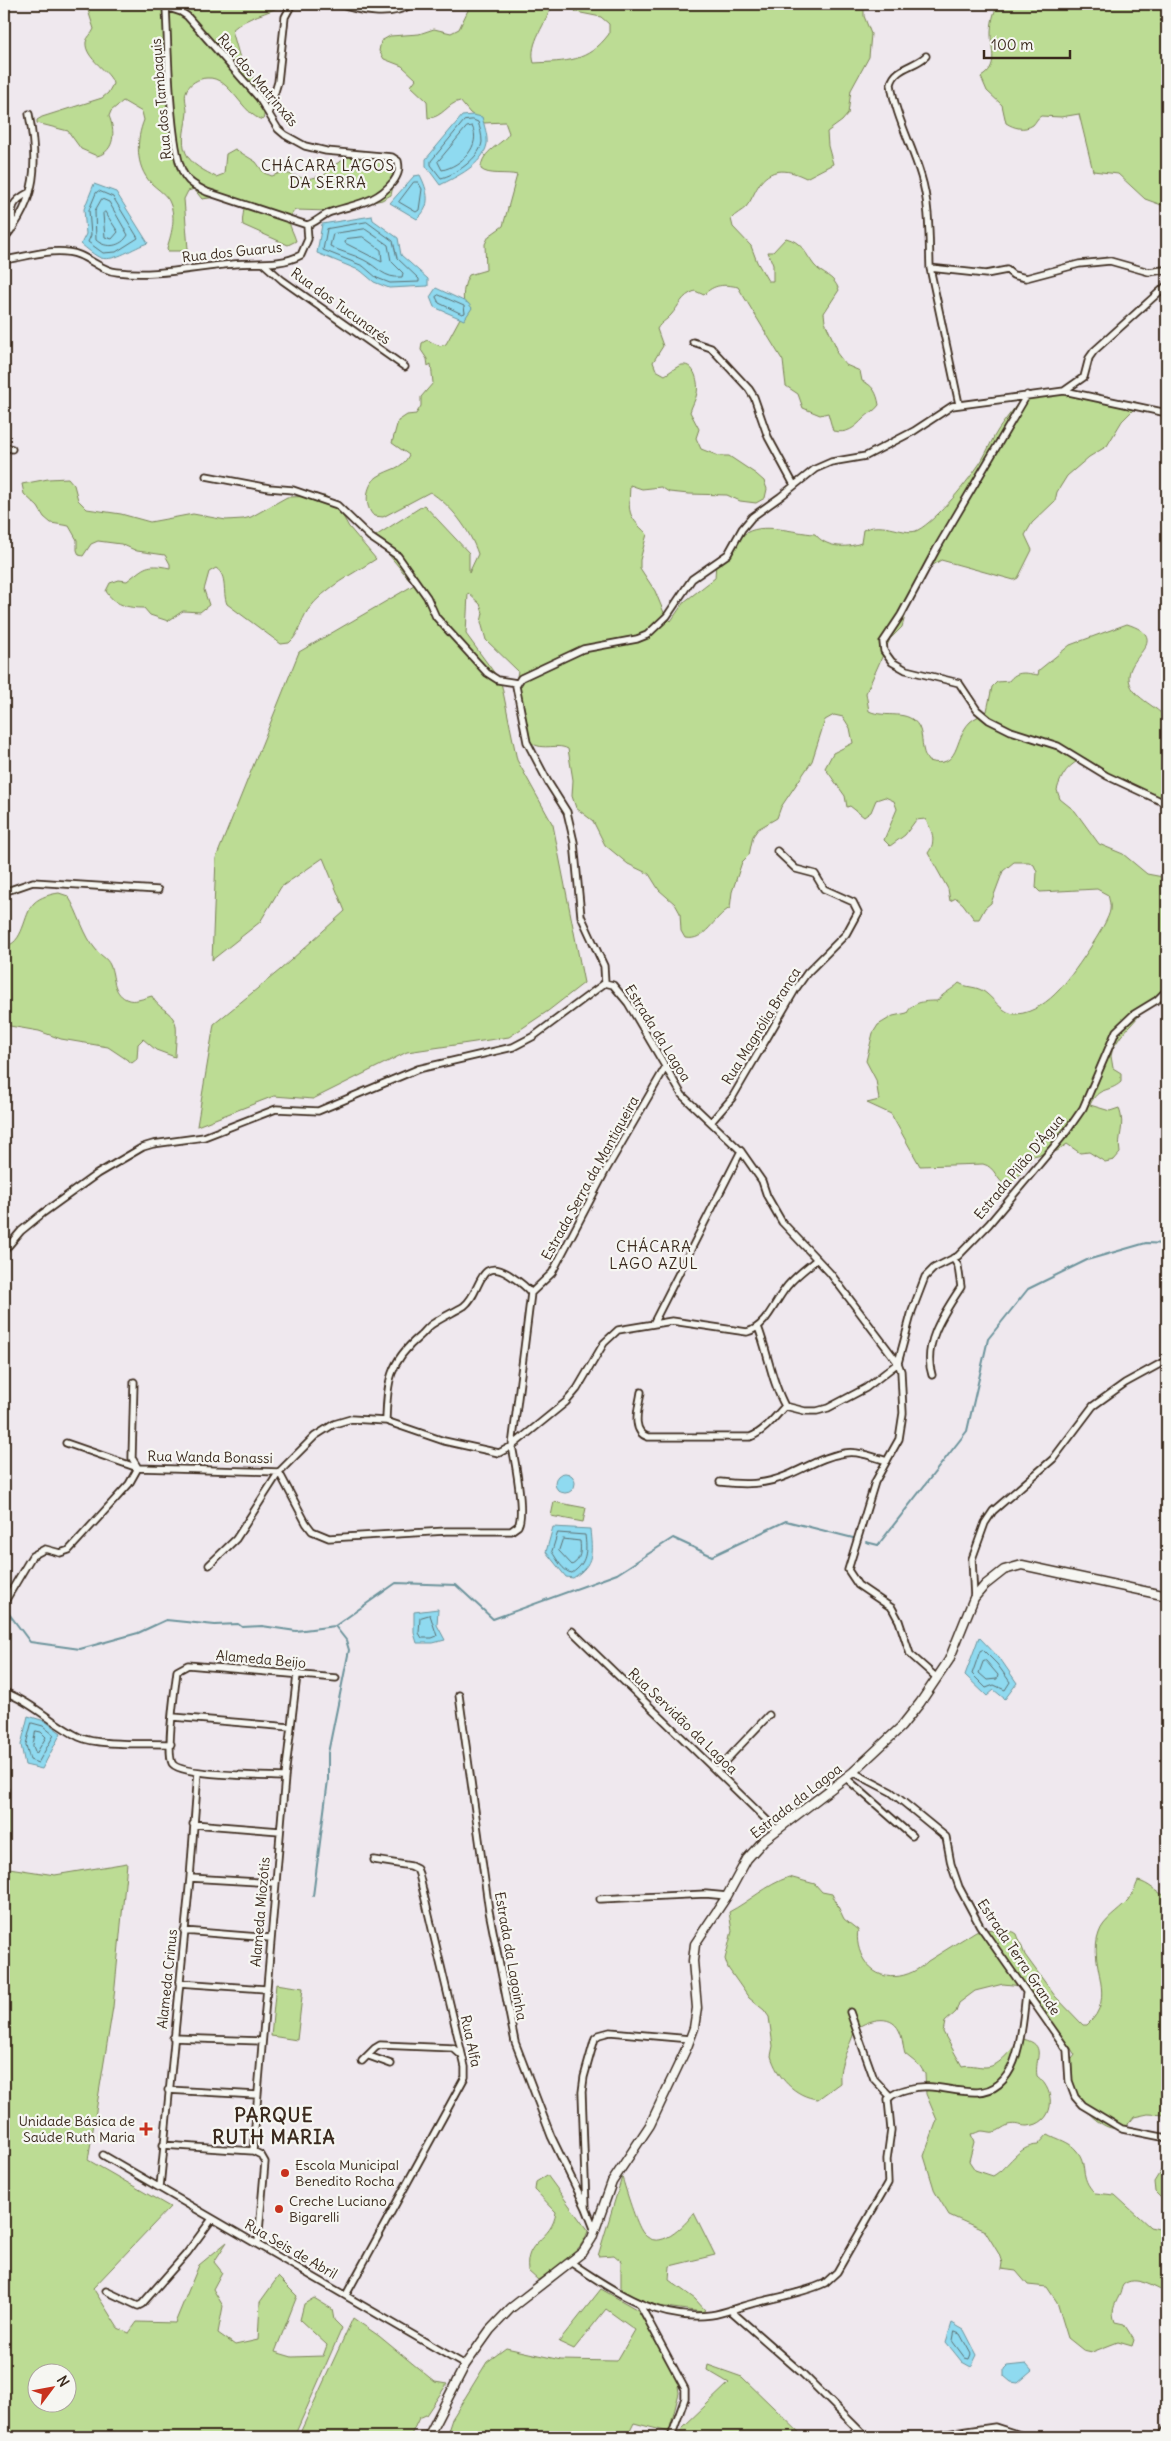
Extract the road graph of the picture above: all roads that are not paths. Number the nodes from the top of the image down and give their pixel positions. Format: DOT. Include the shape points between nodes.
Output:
graph roads {
  1 [pos="292,4"];
  2 [pos="338,4"];
  3 [pos="412,4"];
  4 [pos="166,5"];
  5 [pos="926,56"];
  6 [pos="269,111"];
  7 [pos="29,114"];
  8 [pos="30,192"];
  9 [pos="307,225"];
  10 [pos="13,228"];
  11 [pos="4,239"];
  12 [pos="4,260"];
  13 [pos="264,264"];
  14 [pos="930,268"];
  15 [pos="1167,272"];
  16 [pos="1167,285"];
  17 [pos="693,342"];
  18 [pos="405,367"];
  19 [pos="1064,391"];
  20 [pos="1027,395"];
  21 [pos="959,404"];
  22 [pos="1167,413"];
  23 [pos="4,446"];
  24 [pos="12,449"];
  25 [pos="206,476"];
  26 [pos="794,485"];
  27 [pos="517,684"];
  28 [pos="1167,804"];
  29 [pos="777,851"];
  30 [pos="158,890"];
  31 [pos="4,892"];
  32 [pos="605,983"];
  33 [pos="1167,990"];
  34 [pos="665,1068"];
  35 [pos="712,1121"];
  36 [pos="741,1151"];
  37 [pos="4,1251"];
  38 [pos="953,1258"];
  39 [pos="817,1259"];
  40 [pos="531,1293"];
  41 [pos="653,1324"];
  42 [pos="758,1327"];
  43 [pos="1167,1360"];
  44 [pos="898,1363"];
  45 [pos="932,1375"];
  46 [pos="134,1382"];
  47 [pos="641,1392"];
  48 [pos="785,1406"];
  49 [pos="386,1421"];
  50 [pos="66,1443"];
  51 [pos="512,1446"];
  52 [pos="887,1461"];
  53 [pos="138,1468"];
  54 [pos="279,1472"];
  55 [pos="720,1482"];
  56 [pos="209,1565"];
  57 [pos="1167,1596"];
  58 [pos="974,1598"];
  59 [pos="4,1602"];
  60 [pos="572,1631"];
  61 [pos="297,1675"];
  62 [pos="336,1678"];
  63 [pos="937,1678"];
  64 [pos="4,1692"];
  65 [pos="459,1695"];
  66 [pos="769,1715"];
  67 [pos="173,1717"];
  68 [pos="290,1727"];
  69 [pos="171,1744"];
  70 [pos="716,1771"];
  71 [pos="198,1772"];
  72 [pos="853,1772"];
  73 [pos="285,1777"];
  74 [pos="846,1778"];
  75 [pos="193,1824"];
  76 [pos="777,1830"];
  77 [pos="280,1831"];
  78 [pos="912,1836"];
  79 [pos="374,1860"];
  80 [pos="190,1878"];
  81 [pos="275,1884"];
  82 [pos="727,1896"];
  83 [pos="600,1899"];
  84 [pos="184,1930"];
  85 [pos="271,1938"];
  86 [pos="179,1983"];
  87 [pos="265,1989"];
  88 [pos="1026,1994"];
  89 [pos="850,2012"];
  90 [pos="173,2038"];
  91 [pos="690,2039"];
  92 [pos="261,2041"];
  93 [pos="369,2056"];
  94 [pos="462,2056"];
  95 [pos="362,2061"];
  96 [pos="391,2064"];
  97 [pos="168,2090"];
  98 [pos="257,2096"];
  99 [pos="890,2096"];
  100 [pos="1167,2138"];
  101 [pos="163,2145"];
  102 [pos="252,2151"];
  103 [pos="103,2155"];
  104 [pos="160,2187"];
  105 [pos="586,2208"];
  106 [pos="212,2219"];
  107 [pos="595,2231"];
  108 [pos="258,2243"];
  109 [pos="570,2262"];
  110 [pos="106,2291"];
  111 [pos="346,2295"];
  112 [pos="639,2303"];
  113 [pos="730,2310"];
  114 [pos="465,2365"];
  115 [pos="857,2428"];
  116 [pos="1167,2429"];
  117 [pos="428,2437"];
  118 [pos="671,2437"];
  119 [pos="850,2437"];
  120 [pos="866,2437"];
  121 [pos="926,2437"];
  122 [pos="1026,2437"];
  123 [pos="1161,2437"];
  1 -- 6 [label="street" via="285,17 278,82"];
  2 -- 3 [label="street" via="384,13"];
  4 -- 6 [label="street, Rua dos Matrinxãs" via="187,16"];
  4 -- 9 [label="street, Rua dos Tambaquis" via="177,155 184,176 207,192"];
  5 -- 14 [label="street" via="916,65 899,71 891,84 922,178"];
  6 -- 9 [label="street, Rua dos Matrinxãs" via="278,129 305,146 392,157 398,161 399,173 380,196 329,213"];
  7 -- 8 [label="street" via="35,168"];
  8 -- 10 [label="street"];
  8 -- 10 [label="street" via="14,202 11,210"];
  9 -- 13 [label="street, Rua dos Guarus" via="308,239 301,255"];
  10 -- 11 [label="street"];
  12 -- 13 [label="street, Rua dos Guarus" via="68,252 114,272 133,274"];
  13 -- 18 [label="street, Rua dos Tucunarés" via="298,292"];
  14 -- 15 [label="street" via="986,274 1007,270 1026,278 1079,264 1110,261 1149,272"];
  14 -- 21 [label="street"];
  16 -- 19 [label="street" via="1094,351 1084,376"];
  17 -- 26 [label="street" via="711,348 749,389 768,437"];
  19 -- 20 [label="street"];
  19 -- 22 [label="street"];
  20 -- 21 [label="street"];
  20 -- 28 [label="street" via="883,642 884,651 892,662 906,670 959,683 976,710 989,720 1011,731 1058,746 1107,776"];
  21 -- 26 [label="street" via="884,448 861,458 821,466"];
  23 -- 24 [label="street"];
  25 -- 27 [label="street" via="293,490 337,505 370,536 398,556 428,598 436,617 488,673 498,680"];
  26 -- 27 [label="street" via="752,517 728,554 692,579 663,621 647,635 566,656 526,675"];
  27 -- 32 [label="street, Estrada da Lagoa" via="518,703 530,751 567,812 574,842 581,916 604,966"];
  29 -- 35 [label="street, Rua Magnólia Branca" via="796,869 815,874 824,889 853,902 858,912 846,934 807,973 795,990 732,1098"];
  30 -- 31 [label="street" via="34,882"];
  32 -- 34 [label="street, Estrada da Lagoa" via="613,985 628,1003"];
  32 -- 37 [label="street" via="534,1036 513,1047 418,1069 318,1111 276,1109 204,1138 143,1147 97,1174 43,1213"];
  33 -- 38 [label="street, Estrada Pilão D'Água" via="1116,1031 1087,1101 1067,1131 971,1245"];
  34 -- 35 [label="street, Estrada da Lagoa" via="682,1095"];
  34 -- 40 [label="street, Estrada Serra da Mantiqueira" via="552,1273"];
  35 -- 36 [label="street, Estrada da Lagoa"];
  36 -- 39 [label="street, Estrada da Lagoa" via="762,1180 782,1222"];
  36 -- 41 [label="street"];
  38 -- 44 [label="street, Estrada Pilão D'Água" via="925,1277"];
  38 -- 45 [label="street" via="958,1266 961,1287 942,1314 928,1362"];
  39 -- 42 [label="street" via="790,1282"];
  39 -- 44 [label="street, Estrada da Lagoa" via="860,1310"];
  40 -- 49 [label="street" via="501,1270 487,1271 465,1306 431,1324 407,1346 393,1367 387,1389"];
  40 -- 51 [label="street"];
  41 -- 42 [label="street, Rua Wanda Bonassi" via="691,1322 746,1332"];
  41 -- 51 [label="street, Rua Wanda Bonassi" via="627,1327 612,1334 572,1395"];
  42 -- 48 [label="street"];
  43 -- 58 [label="street" via="1124,1383 1093,1406 1053,1459 993,1511 985,1523 972,1560"];
  44 -- 48 [label="street" via="866,1388 828,1408 805,1411"];
  44 -- 52 [label="street, Estrada da Lagoa" via="902,1426"];
  46 -- 53 [label="street" via="132,1458"];
  47 -- 48 [label="street" via="637,1427 642,1435 648,1437 750,1437"];
  49 -- 51 [label="street, Rua Wanda Bonassi" via="444,1441 499,1453"];
  49 -- 54 [label="street, Rua Wanda Bonassi" via="351,1419 334,1424 316,1436"];
  50 -- 53 [label="street"];
  51 -- 54 [label="street" via="521,1522 511,1531 329,1538 312,1531 306,1524"];
  52 -- 55 [label="street" via="847,1452 767,1482 748,1485"];
  52 -- 63 [label="street, Estrada da Lagoa" via="875,1482 848,1570 858,1584 892,1608 910,1654"];
  53 -- 54 [label="street, Rua Wanda Bonassi"];
  53 -- 59 [label="street, Rua Wanda Bonassi" via="128,1484 69,1550 60,1553 45,1548 32,1556"];
  54 -- 56 [label="street" via="236,1539"];
  57 -- 58 [label="street, Estrada da Lagoa" via="1022,1565 1004,1570"];
  58 -- 63 [label="street, Estrada da Lagoa" via="952,1652"];
  60 -- 70 [label="street, Rua Servidão da Lagoa"];
  61 -- 62 [label="street, Alameda Beijo"];
  61 -- 67 [label="street, Alameda Beijo" via="184,1666 177,1671"];
  61 -- 68 [label="street, Alameda Miozótis"];
  63 -- 72 [label="street, Estrada da Lagoa" via="901,1727"];
  64 -- 69 [label="street" via="27,1702 81,1738"];
  65 -- 105 [label="street, Estrada da Lagoinha" via="490,1912 515,2042 551,2136"];
  66 -- 70 [label="street"];
  67 -- 68 [label="street"];
  67 -- 69 [label="street"];
  68 -- 73 [label="street, Alameda Miozótis"];
  69 -- 71 [label="street" via="174,1765 178,1769"];
  70 -- 76 [label="street, Rua Servidão da Lagoa"];
  71 -- 73 [label="street"];
  71 -- 75 [label="street, Alameda Crinus"];
  72 -- 74 [label="street, Estrada da Lagoa"];
  72 -- 88 [label="street, Estrada Terra Grande" via="891,1792 946,1837 959,1886 980,1926"];
  73 -- 77 [label="street, Alameda Miozótis"];
  74 -- 76 [label="street, Estrada da Lagoa"];
  74 -- 78 [label="street"];
  75 -- 77 [label="street"];
  75 -- 80 [label="street, Alameda Crinus"];
  76 -- 82 [label="street, Estrada da Lagoa" via="747,1858"];
  77 -- 81 [label="street, Alameda Miozótis"];
  79 -- 94 [label="street, Rua Alfa" via="417,1869"];
  80 -- 81 [label="street"];
  80 -- 84 [label="street, Alameda Crinus"];
  81 -- 85 [label="street, Alameda Miozótis"];
  82 -- 83 [label="street"];
  82 -- 91 [label="street, Estrada da Lagoa" via="694,1944 697,2008"];
  84 -- 85 [label="street"];
  84 -- 86 [label="street, Alameda Crinus"];
  85 -- 87 [label="street, Alameda Miozótis"];
  86 -- 87 [label="street"];
  86 -- 90 [label="street, Alameda Crinus"];
  87 -- 92 [label="street, Alameda Miozótis"];
  88 -- 99 [label="street" via="1014,2065 996,2085 977,2092 918,2086"];
  88 -- 100 [label="street, Estrada Terra Grande" via="1067,2050 1072,2091 1082,2105 1122,2129"];
  89 -- 99 [label="street" via="874,2079"];
  90 -- 92 [label="street"];
  90 -- 97 [label="street, Alameda Crinus"];
  91 -- 105 [label="street" via="610,2032 595,2038 582,2092"];
  91 -- 107 [label="street, Estrada da Lagoa" via="650,2125 612,2182"];
  92 -- 98 [label="street, Alameda Miozótis"];
  93 -- 94 [label="street" via="380,2045 453,2048"];
  93 -- 95 [label="street"];
  93 -- 96 [label="street"];
  94 -- 111 [label="street, Rua Alfa" via="465,2077 461,2086"];
  97 -- 98 [label="street"];
  97 -- 101 [label="street, Alameda Crinus"];
  98 -- 102 [label="street, Alameda Miozótis"];
  99 -- 113 [label="street" via="887,2102 891,2130 888,2183 832,2279 815,2288"];
  101 -- 102 [label="street"];
  101 -- 104 [label="street, Alameda Crinus"];
  102 -- 108 [label="street" via="261,2155 265,2162"];
  103 -- 104 [label="street, Rua Seis de Abril"];
  104 -- 106 [label="street, Rua Seis de Abril"];
  105 -- 107 [label="street"];
  106 -- 108 [label="street, Rua Seis de Abril"];
  106 -- 110 [label="street" via="142,2304 138,2306"];
  107 -- 109 [label="street, Estrada da Lagoa" via="583,2252"];
  108 -- 111 [label="street, Rua Seis de Abril"];
  109 -- 112 [label="street" via="612,2290"];
  109 -- 114 [label="street, Estrada da Lagoa" via="511,2308"];
  111 -- 114 [label="street, Rua Seis de Abril"];
  112 -- 113 [label="street" via="667,2313 686,2315 712,2315"];
  112 -- 118 [label="street" via="685,2390"];
  113 -- 115 [label="street" via="803,2374"];
  114 -- 117 [label="street, Estrada da Lagoa"];
  115 -- 119 [label="street"];
  115 -- 120 [label="street"];
  116 -- 123 [label="street"];
  121 -- 122 [label="street" via="995,2427"];
}
